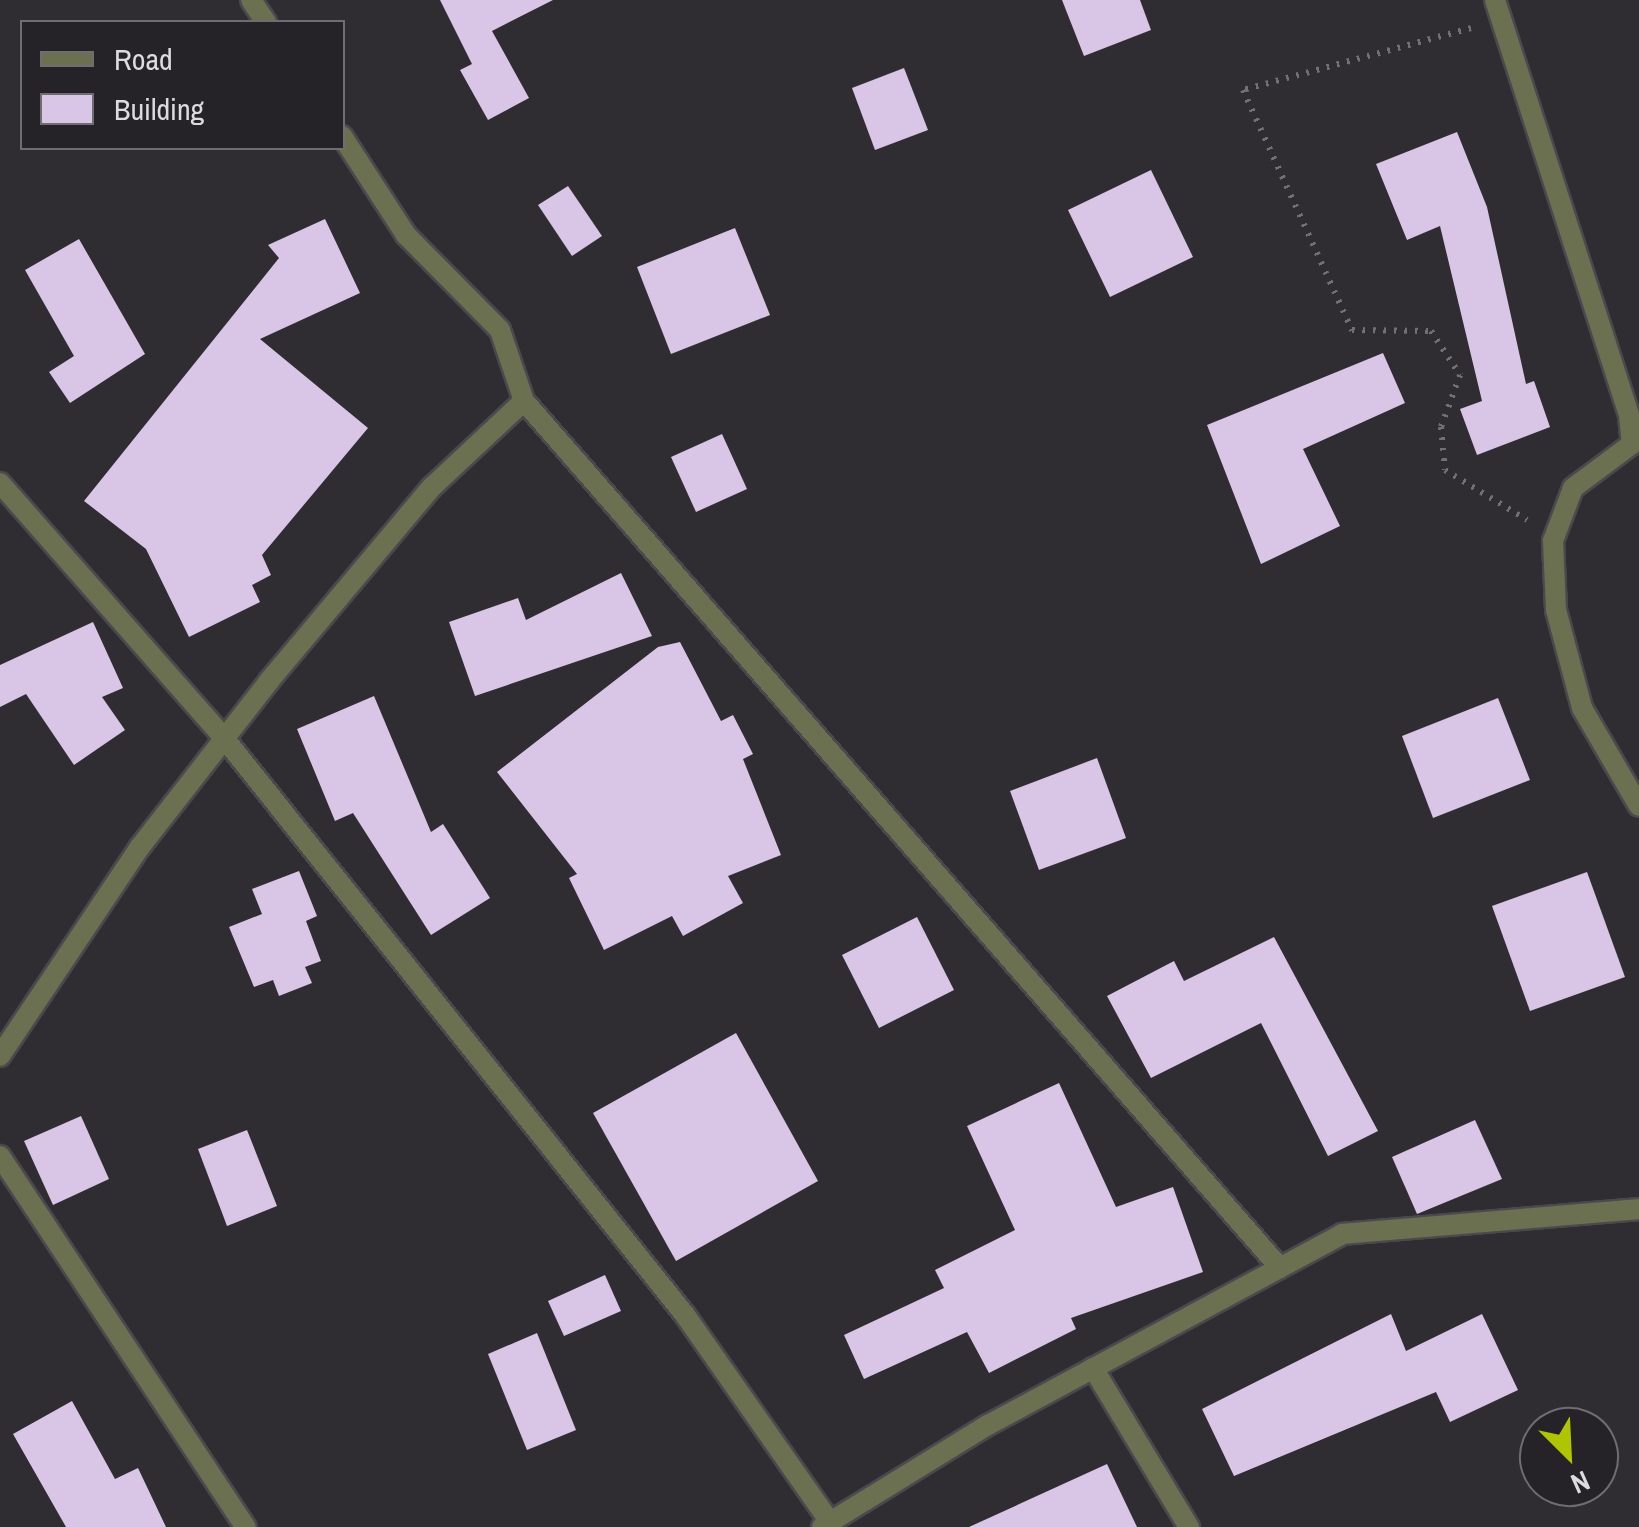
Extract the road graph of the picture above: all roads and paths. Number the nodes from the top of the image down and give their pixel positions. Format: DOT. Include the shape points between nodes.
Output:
graph roads {
  1 [pos="1499,10"];
  2 [pos="345,141"];
  3 [pos="524,401"];
  4 [pos="0,483"];
  5 [pos="1555,534"];
  6 [pos="224,738"];
  7 [pos="1639,806"];
  8 [pos="0,1056"];
  9 [pos="0,1156"];
  10 [pos="1639,1209"];
  11 [pos="1280,1268"];
  12 [pos="1093,1368"];
  13 [pos="826,1524"];
  14 [pos="246,1527"];
  15 [pos="1189,1527"];
  1 -- 5 [label="street" via="1632,444 1572,488"];
  1 -- 5 [label="path" via="1243,90 1352,330 1431,330 1460,374 1441,427 1445,470"];
  2 -- 3 [label="street" via="406,235 500,330"];
  3 -- 6 [label="street" via="432,487"];
  3 -- 11 [label="street"];
  4 -- 6 [label="street"];
  5 -- 7 [label="street" via="1556,610 1582,708"];
  6 -- 8 [label="street"];
  6 -- 13 [label="street" via="685,1315"];
  9 -- 14 [label="street"];
  10 -- 11 [label="street" via="1342,1234"];
  11 -- 12 [label="street"];
  12 -- 13 [label="street"];
  12 -- 15 [label="street"];
}
